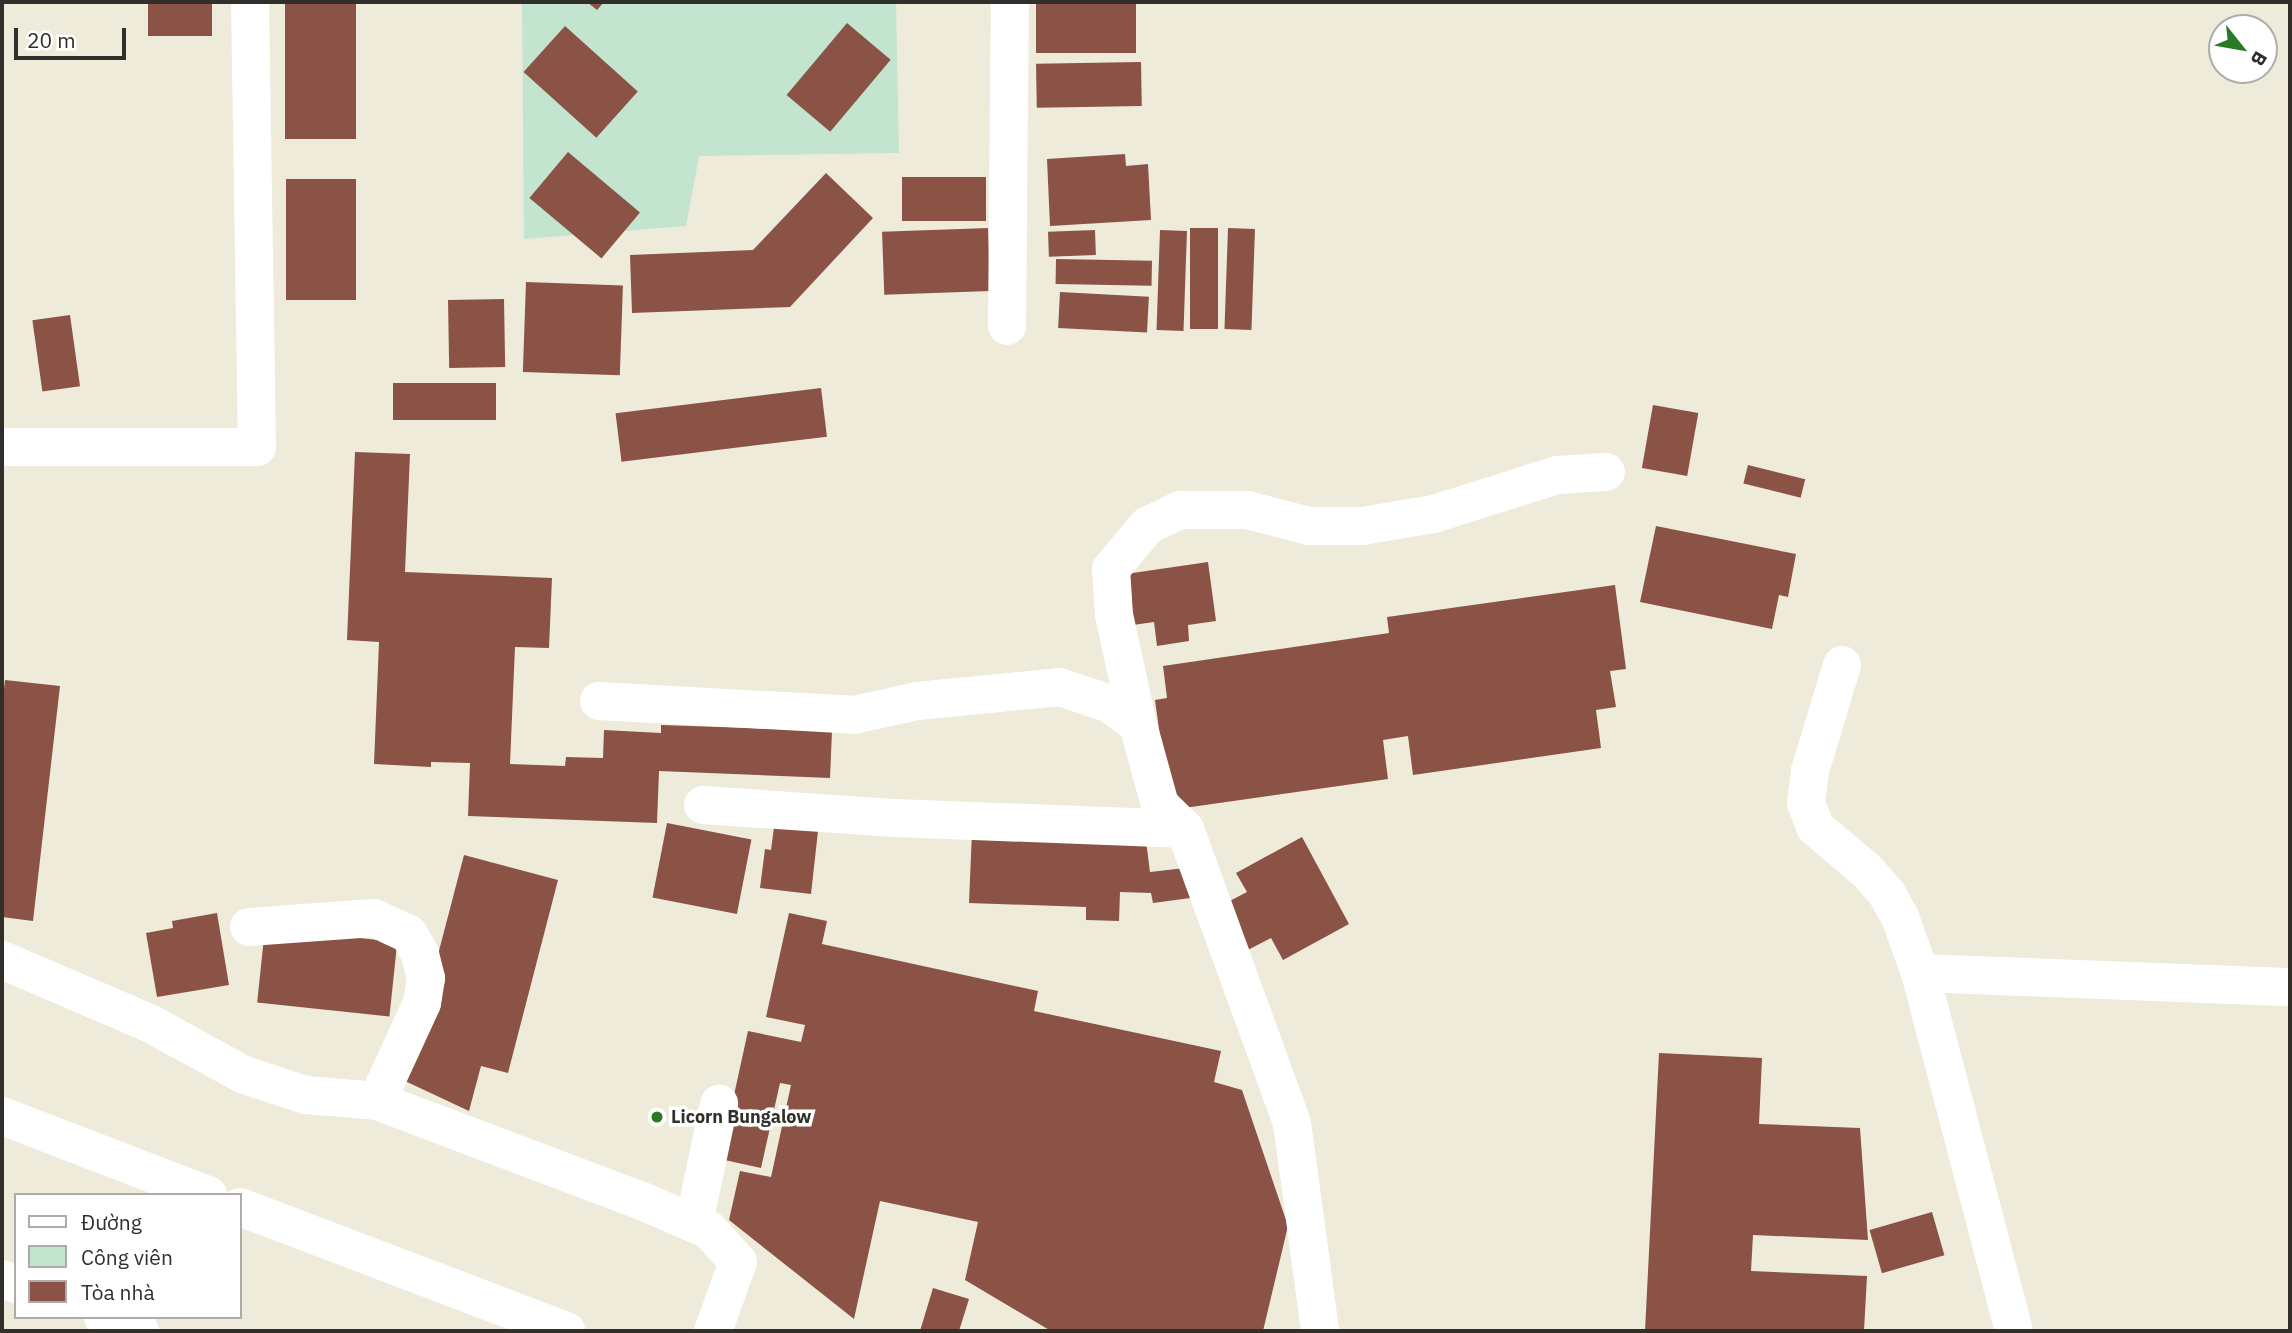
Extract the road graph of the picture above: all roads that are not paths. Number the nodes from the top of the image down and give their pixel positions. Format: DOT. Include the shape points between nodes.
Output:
graph roads {
  1 [pos="250,2"];
  2 [pos="1010,2"];
  3 [pos="1007,326"];
  4 [pos="2,447"];
  5 [pos="1606,472"];
  6 [pos="1842,666"];
  7 [pos="599,701"];
  8 [pos="1138,725"];
  9 [pos="703,805"];
  10 [pos="1185,829"];
  11 [pos="249,927"];
  12 [pos="2,960"];
  13 [pos="1920,973"];
  14 [pos="2290,987"];
  15 [pos="377,1101"];
  16 [pos="719,1104"];
  17 [pos="2,1116"];
  18 [pos="203,1193"];
  19 [pos="242,1208"];
  20 [pos="694,1223"];
  21 [pos="108,1319"];
  22 [pos="140,1331"];
  23 [pos="566,1331"];
  24 [pos="713,1331"];
  25 [pos="1320,1331"];
  26 [pos="2014,1331"];
  1 -- 4 [label="street" via="257,447"];
  2 -- 3 [label="street"];
  5 -- 8 [label="street" via="1557,475 1434,514 1362,526 1309,526 1247,510 1180,510 1147,526 1111,569 1114,615"];
  6 -- 13 [label="street" via="1810,771 1806,803 1815,827 1887,894"];
  7 -- 8 [label="street" via="854,715 917,701 1059,687 1108,703"];
  8 -- 10 [label="street" via="1160,805"];
  9 -- 10 [label="street"];
  10 -- 25 [label="street" via="1292,1123"];
  11 -- 15 [label="street" via="374,918 409,934 426,978 422,1003"];
  12 -- 15 [label="street" via="151,1024 244,1074 306,1095"];
  13 -- 14 [label="street"];
  13 -- 26 [label="street"];
  15 -- 20 [label="street"];
  16 -- 20 [label="street"];
  17 -- 18 [label="street"];
  19 -- 23 [label="street"];
  20 -- 24 [label="street" via="709,1230 738,1262"];
  21 -- 22 [label="street"];
}
